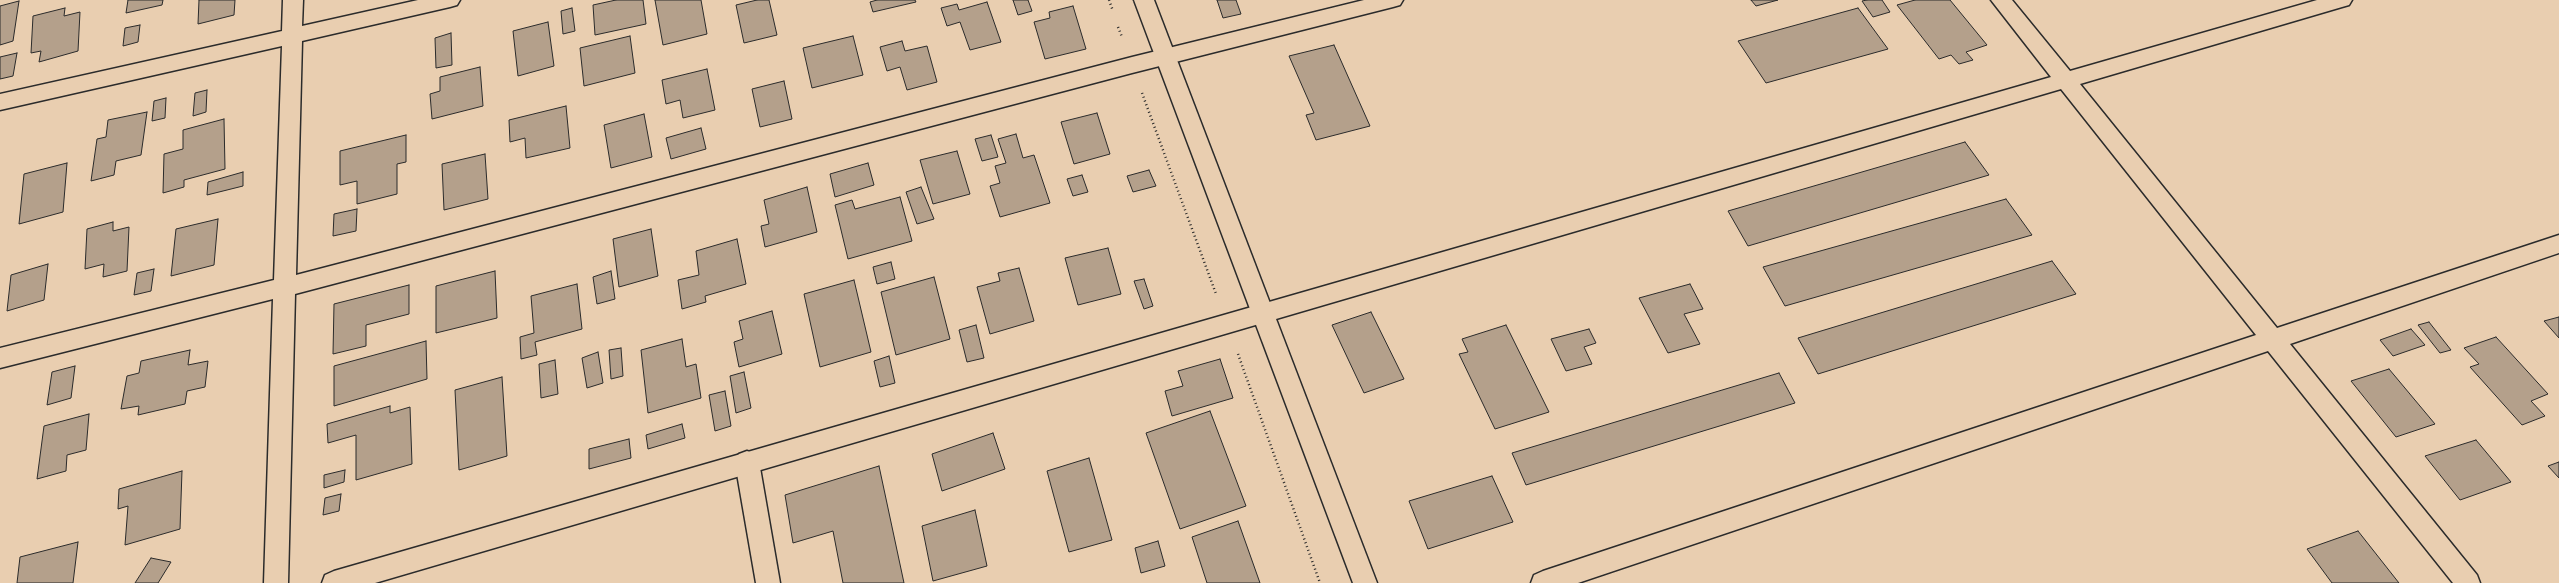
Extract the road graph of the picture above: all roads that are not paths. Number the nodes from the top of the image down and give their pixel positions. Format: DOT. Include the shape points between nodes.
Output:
graph roads {
  1 [pos="293,0"];
  2 [pos="450,0"];
  3 [pos="1144,0"];
  4 [pos="1393,0"];
  5 [pos="2001,0"];
  6 [pos="2342,0"];
  7 [pos="292,36"];
  8 [pos="1167,58"];
  9 [pos="2066,81"];
  10 [pos="0,102"];
  11 [pos="2559,244"];
  12 [pos="285,287"];
  13 [pos="1263,313"];
  14 [pos="2273,340"];
  15 [pos="0,358"];
  16 [pos="747,462"];
  17 [pos="276,583"];
  18 [pos="334,583"];
  19 [pos="768,583"];
  20 [pos="1364,583"];
  21 [pos="1543,583"];
  22 [pos="2468,583"];
  1 -- 7 [label="street"];
  2 -- 7 [label="street"];
  3 -- 8 [label="street"];
  4 -- 8 [label="street"];
  5 -- 9 [label="street"];
  6 -- 9 [label="street"];
  7 -- 10 [label="street"];
  7 -- 12 [label="street"];
  8 -- 12 [label="street" via="1132,65"];
  8 -- 13 [label="street"];
  9 -- 13 [label="street"];
  9 -- 14 [label="street"];
  11 -- 14 [label="street"];
  12 -- 15 [label="street"];
  12 -- 17 [label="street"];
  13 -- 16 [label="street"];
  13 -- 20 [label="street"];
  14 -- 21 [label="street"];
  14 -- 22 [label="street"];
  16 -- 18 [label="street"];
  16 -- 19 [label="street"];
}
